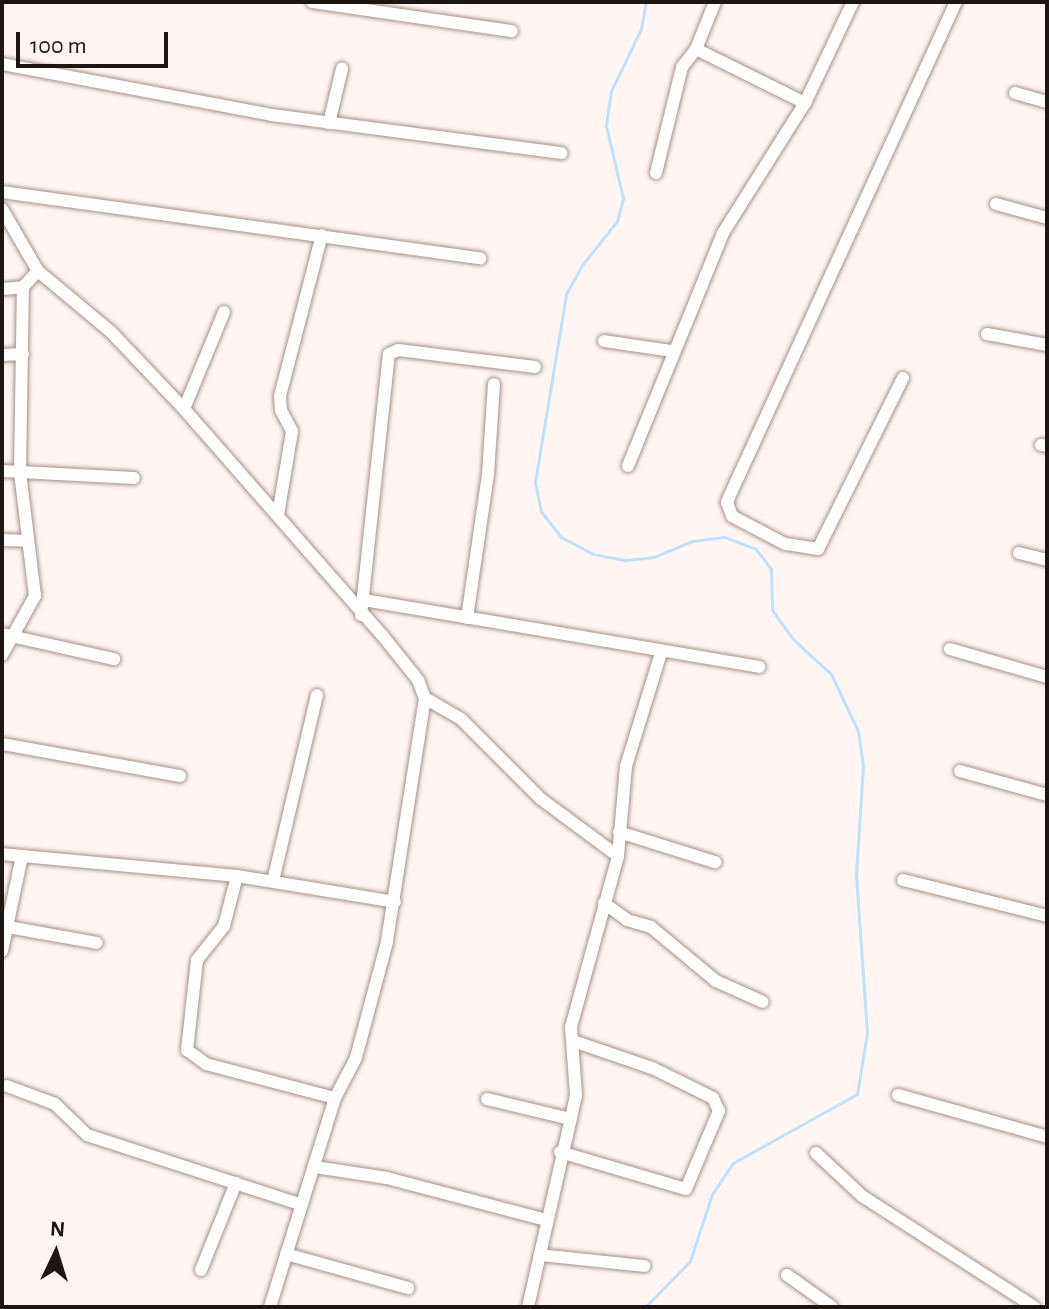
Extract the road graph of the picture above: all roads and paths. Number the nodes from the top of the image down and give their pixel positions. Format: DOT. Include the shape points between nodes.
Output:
graph roads {
  1 [pos="312,2"];
  2 [pos="715,2"];
  3 [pos="853,2"];
  4 [pos="956,2"];
  5 [pos="512,31"];
  6 [pos="696,49"];
  7 [pos="2,64"];
  8 [pos="342,69"];
  9 [pos="1015,93"];
  10 [pos="1047,102"];
  11 [pos="805,103"];
  12 [pos="329,123"];
  13 [pos="562,153"];
  14 [pos="656,173"];
  15 [pos="2,192"];
  16 [pos="996,204"];
  17 [pos="2,209"];
  18 [pos="1047,218"];
  19 [pos="322,235"];
  20 [pos="480,258"];
  21 [pos="38,271"];
  22 [pos="23,287"];
  23 [pos="2,289"];
  24 [pos="224,312"];
  25 [pos="987,334"];
  26 [pos="604,341"];
  27 [pos="1047,345"];
  28 [pos="671,351"];
  29 [pos="23,354"];
  30 [pos="2,355"];
  31 [pos="535,367"];
  32 [pos="903,378"];
  33 [pos="494,384"];
  34 [pos="184,409"];
  35 [pos="628,466"];
  36 [pos="2,471"];
  37 [pos="20,472"];
  38 [pos="134,478"];
  39 [pos="278,515"];
  40 [pos="2,540"];
  41 [pos="27,541"];
  42 [pos="1019,553"];
  43 [pos="1047,560"];
  44 [pos="364,600"];
  45 [pos="361,615"];
  46 [pos="467,618"];
  47 [pos="6,637"];
  48 [pos="950,649"];
  49 [pos="662,650"];
  50 [pos="2,655"];
  51 [pos="114,659"];
  52 [pos="759,667"];
  53 [pos="1047,677"];
  54 [pos="317,695"];
  55 [pos="425,698"];
  56 [pos="2,744"];
  57 [pos="960,771"];
  58 [pos="180,776"];
  59 [pos="1047,795"];
  60 [pos="619,832"];
  61 [pos="2,854"];
  62 [pos="22,856"];
  63 [pos="618,856"];
  64 [pos="715,862"];
  65 [pos="237,876"];
  66 [pos="903,880"];
  67 [pos="273,881"];
  68 [pos="395,902"];
  69 [pos="604,903"];
  70 [pos="1047,916"];
  71 [pos="8,927"];
  72 [pos="97,943"];
  73 [pos="2,949"];
  74 [pos="763,1002"];
  75 [pos="573,1041"];
  76 [pos="7,1086"];
  77 [pos="898,1095"];
  78 [pos="335,1098"];
  79 [pos="487,1099"];
  80 [pos="571,1119"];
  81 [pos="1047,1137"];
  82 [pos="560,1152"];
  83 [pos="816,1153"];
  84 [pos="315,1167"];
  85 [pos="236,1183"];
  86 [pos="302,1205"];
  87 [pos="546,1220"];
  88 [pos="286,1254"];
  89 [pos="540,1255"];
  90 [pos="644,1266"];
  91 [pos="201,1270"];
  92 [pos="787,1275"];
  93 [pos="408,1288"];
  94 [pos="270,1307"];
  95 [pos="528,1307"];
  96 [pos="832,1307"];
  97 [pos="1034,1307"];
  1 -- 5 [label="street"];
  2 -- 6 [label="street"];
  3 -- 11 [label="street"];
  4 -- 32 [label="street" via="727,502 732,516 785,544 818,549"];
  6 -- 11 [label="street"];
  6 -- 14 [label="street" via="682,67"];
  7 -- 12 [label="street"];
  8 -- 12 [label="street"];
  9 -- 10 [label="street"];
  11 -- 28 [label="street" via="723,233"];
  12 -- 13 [label="street"];
  15 -- 19 [label="street"];
  16 -- 18 [label="street"];
  17 -- 21 [label="street"];
  19 -- 20 [label="street"];
  19 -- 39 [label="street" via="280,396 292,431"];
  21 -- 22 [label="street"];
  21 -- 34 [label="street" via="111,332"];
  22 -- 23 [label="street"];
  22 -- 29 [label="street"];
  24 -- 34 [label="street"];
  25 -- 27 [label="street"];
  26 -- 28 [label="street"];
  28 -- 35 [label="street"];
  29 -- 30 [label="street"];
  29 -- 37 [label="street"];
  31 -- 44 [label="street" via="398,350 389,354"];
  33 -- 46 [label="street" via="488,474"];
  34 -- 39 [label="street"];
  36 -- 37 [label="street"];
  37 -- 38 [label="street"];
  37 -- 41 [label="street"];
  39 -- 45 [label="street"];
  40 -- 41 [label="street"];
  41 -- 47 [label="street" via="35,596"];
  42 -- 43 [label="street"];
  44 -- 45 [label="street"];
  44 -- 46 [label="street"];
  45 -- 55 [label="street" via="418,680"];
  46 -- 49 [label="street"];
  47 -- 50 [label="street"];
  47 -- 51 [label="street"];
  48 -- 53 [label="street"];
  49 -- 52 [label="street"];
  49 -- 60 [label="street" via="626,766"];
  54 -- 67 [label="street"];
  55 -- 63 [label="street" via="461,719 541,799"];
  55 -- 68 [label="street"];
  56 -- 58 [label="street"];
  57 -- 59 [label="street"];
  60 -- 63 [label="street"];
  60 -- 64 [label="street"];
  61 -- 62 [label="street"];
  62 -- 65 [label="street"];
  62 -- 71 [label="street"];
  63 -- 69 [label="street"];
  65 -- 67 [label="street"];
  65 -- 78 [label="street" via="224,926 197,960 187,1050 206,1064"];
  66 -- 70 [label="street"];
  67 -- 68 [label="street"];
  68 -- 78 [label="street" via="356,1058"];
  69 -- 74 [label="street" via="627,920 651,927 716,981"];
  69 -- 75 [label="street" via="571,1027"];
  71 -- 72 [label="street"];
  71 -- 73 [label="street"];
  75 -- 80 [label="street" via="577,1075"];
  75 -- 82 [label="street" via="664,1074 713,1098 719,1111 686,1189"];
  76 -- 85 [label="street" via="55,1104 87,1135"];
  77 -- 81 [label="street"];
  78 -- 84 [label="street"];
  79 -- 80 [label="street"];
  80 -- 82 [label="street"];
  82 -- 87 [label="street"];
  83 -- 97 [label="street" via="862,1196"];
  84 -- 86 [label="street"];
  84 -- 87 [label="street" via="387,1178"];
  85 -- 86 [label="street"];
  85 -- 91 [label="street"];
  86 -- 88 [label="street"];
  87 -- 89 [label="street"];
  88 -- 93 [label="street"];
  88 -- 94 [label="street"];
  89 -- 90 [label="street"];
  89 -- 95 [label="street"];
  92 -- 96 [label="street"];
}
